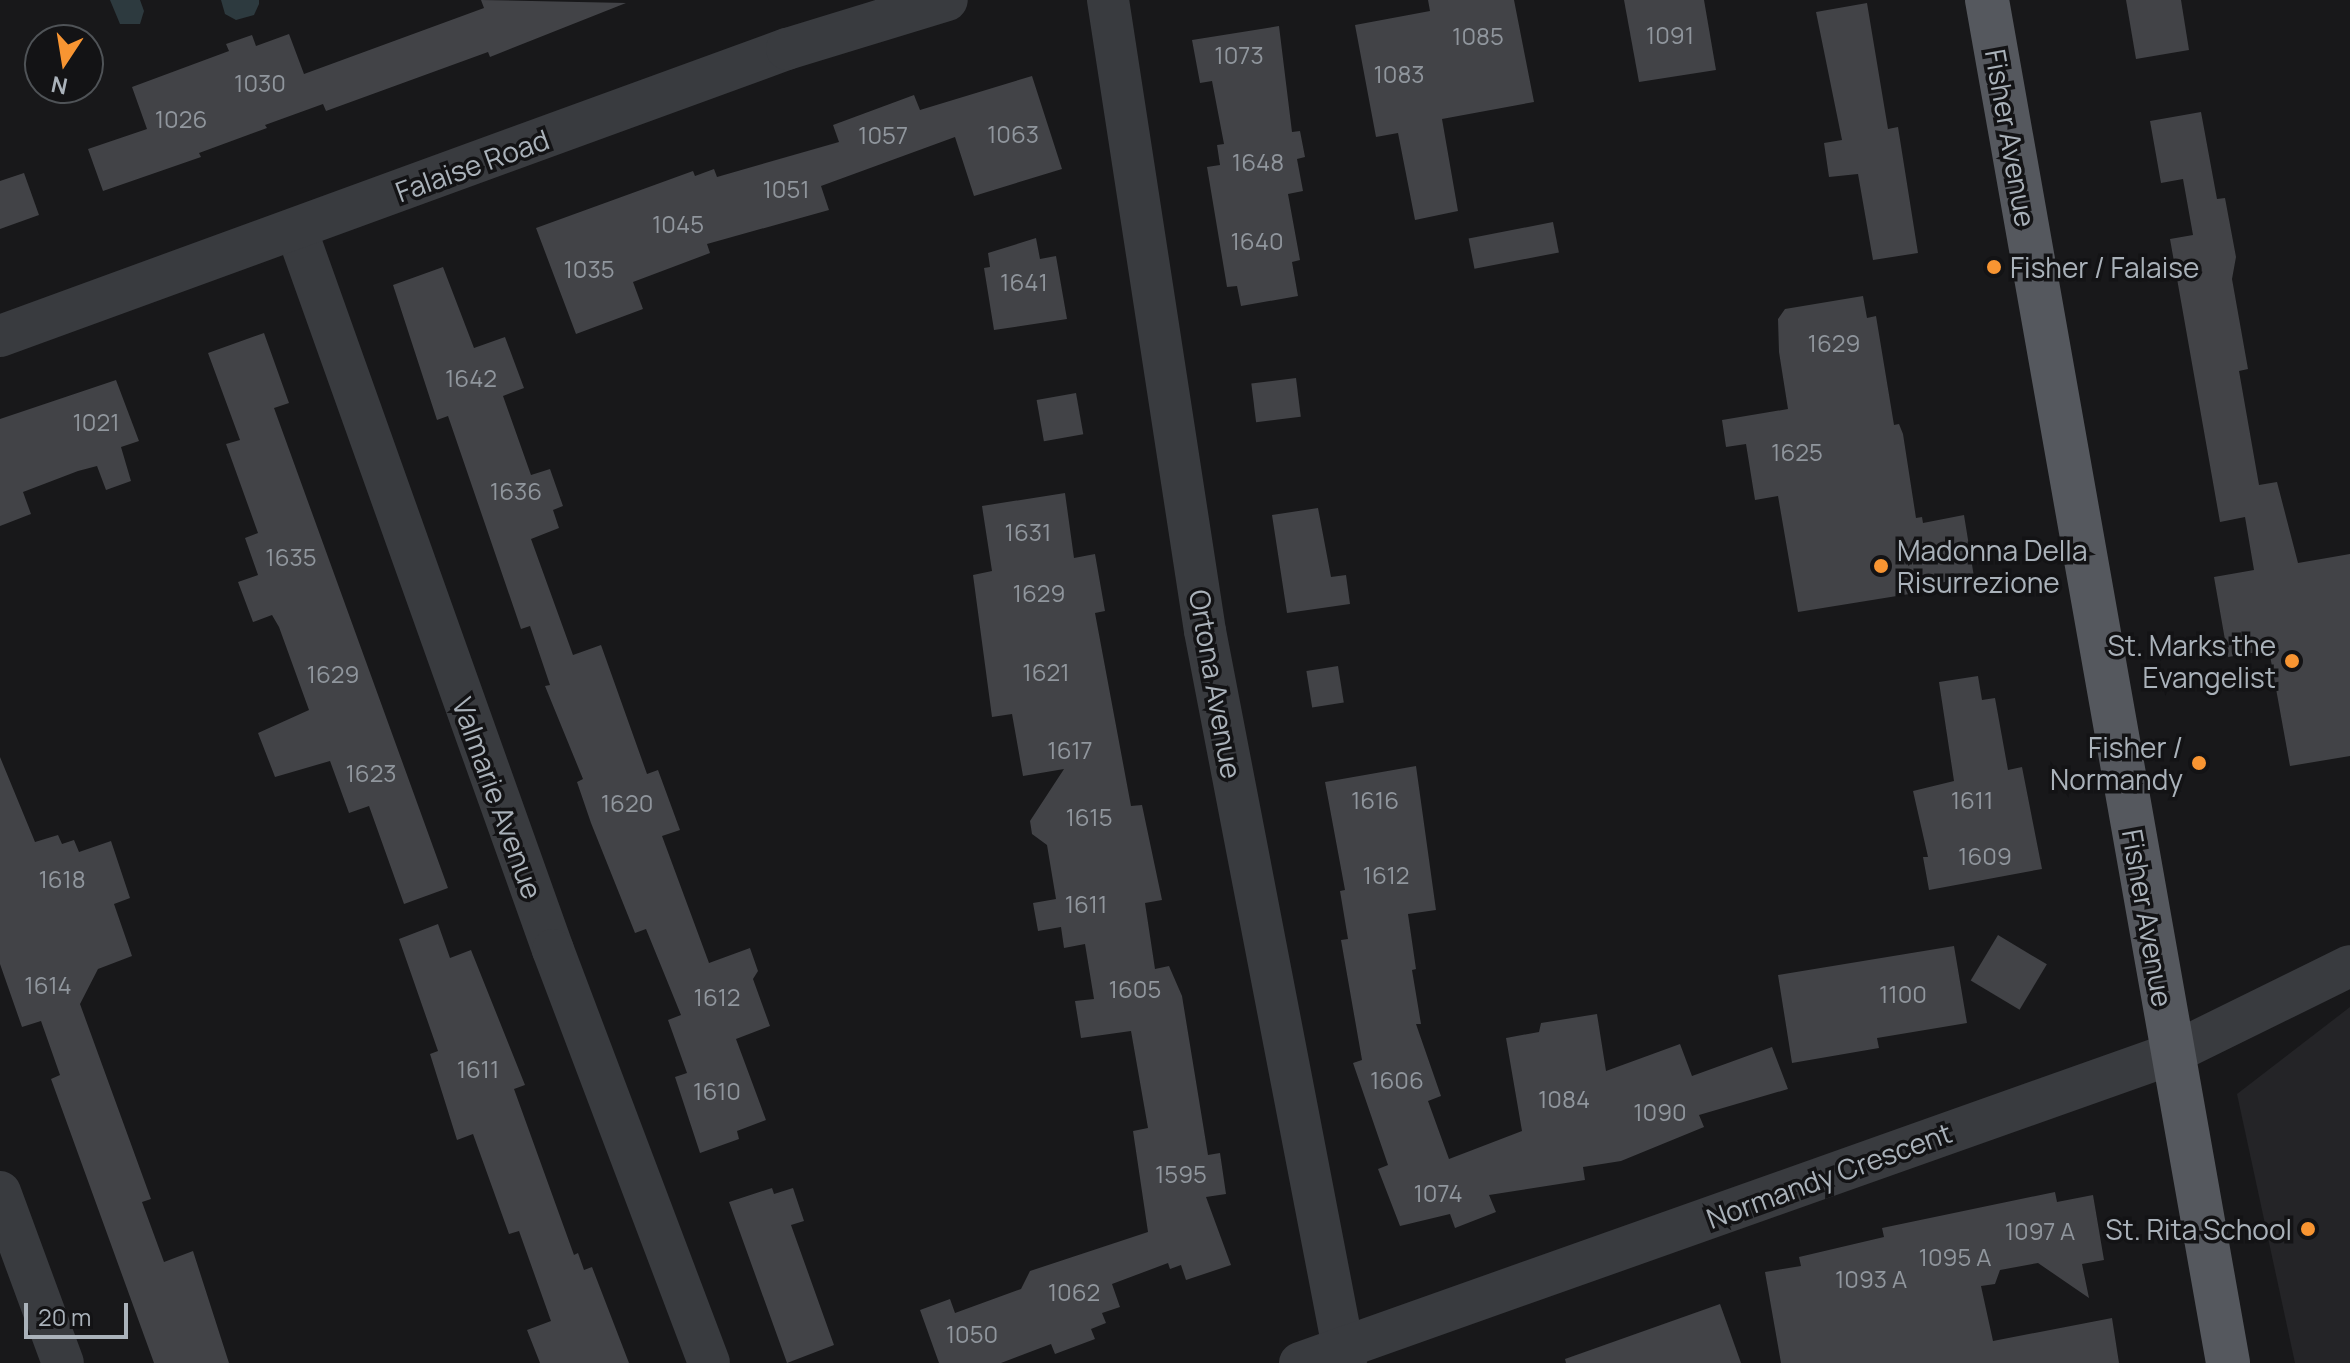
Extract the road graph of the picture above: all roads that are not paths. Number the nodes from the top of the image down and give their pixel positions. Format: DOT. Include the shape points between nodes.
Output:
graph roads {
  1 [pos="947,0"];
  2 [pos="1108,0"];
  3 [pos="1987,0"];
  4 [pos="296,229"];
  5 [pos="0,336"];
  6 [pos="2350,966"];
  7 [pos="2171,1054"];
  8 [pos="0,1192"];
  9 [pos="1344,1356"];
  10 [pos="63,1363"];
  11 [pos="709,1363"];
  12 [pos="1300,1363"];
  13 [pos="2228,1363"];
  1 -- 4 [label="street, Falaise Road" via="787,49"];
  2 -- 9 [label="street, Ortona Avenue" via="1205,631"];
  3 -- 7 [label="main road, Fisher Avenue"];
  4 -- 5 [label="street, Falaise Road"];
  4 -- 11 [label="street, Valmarie Avenue" via="543,921"];
  6 -- 7 [label="street, Normandy Crescent"];
  7 -- 9 [label="street, Normandy Crescent"];
  7 -- 13 [label="main road, Fisher Avenue"];
  8 -- 10 [label="street"];
  9 -- 12 [label="street, Normandy Crescent"];
}
